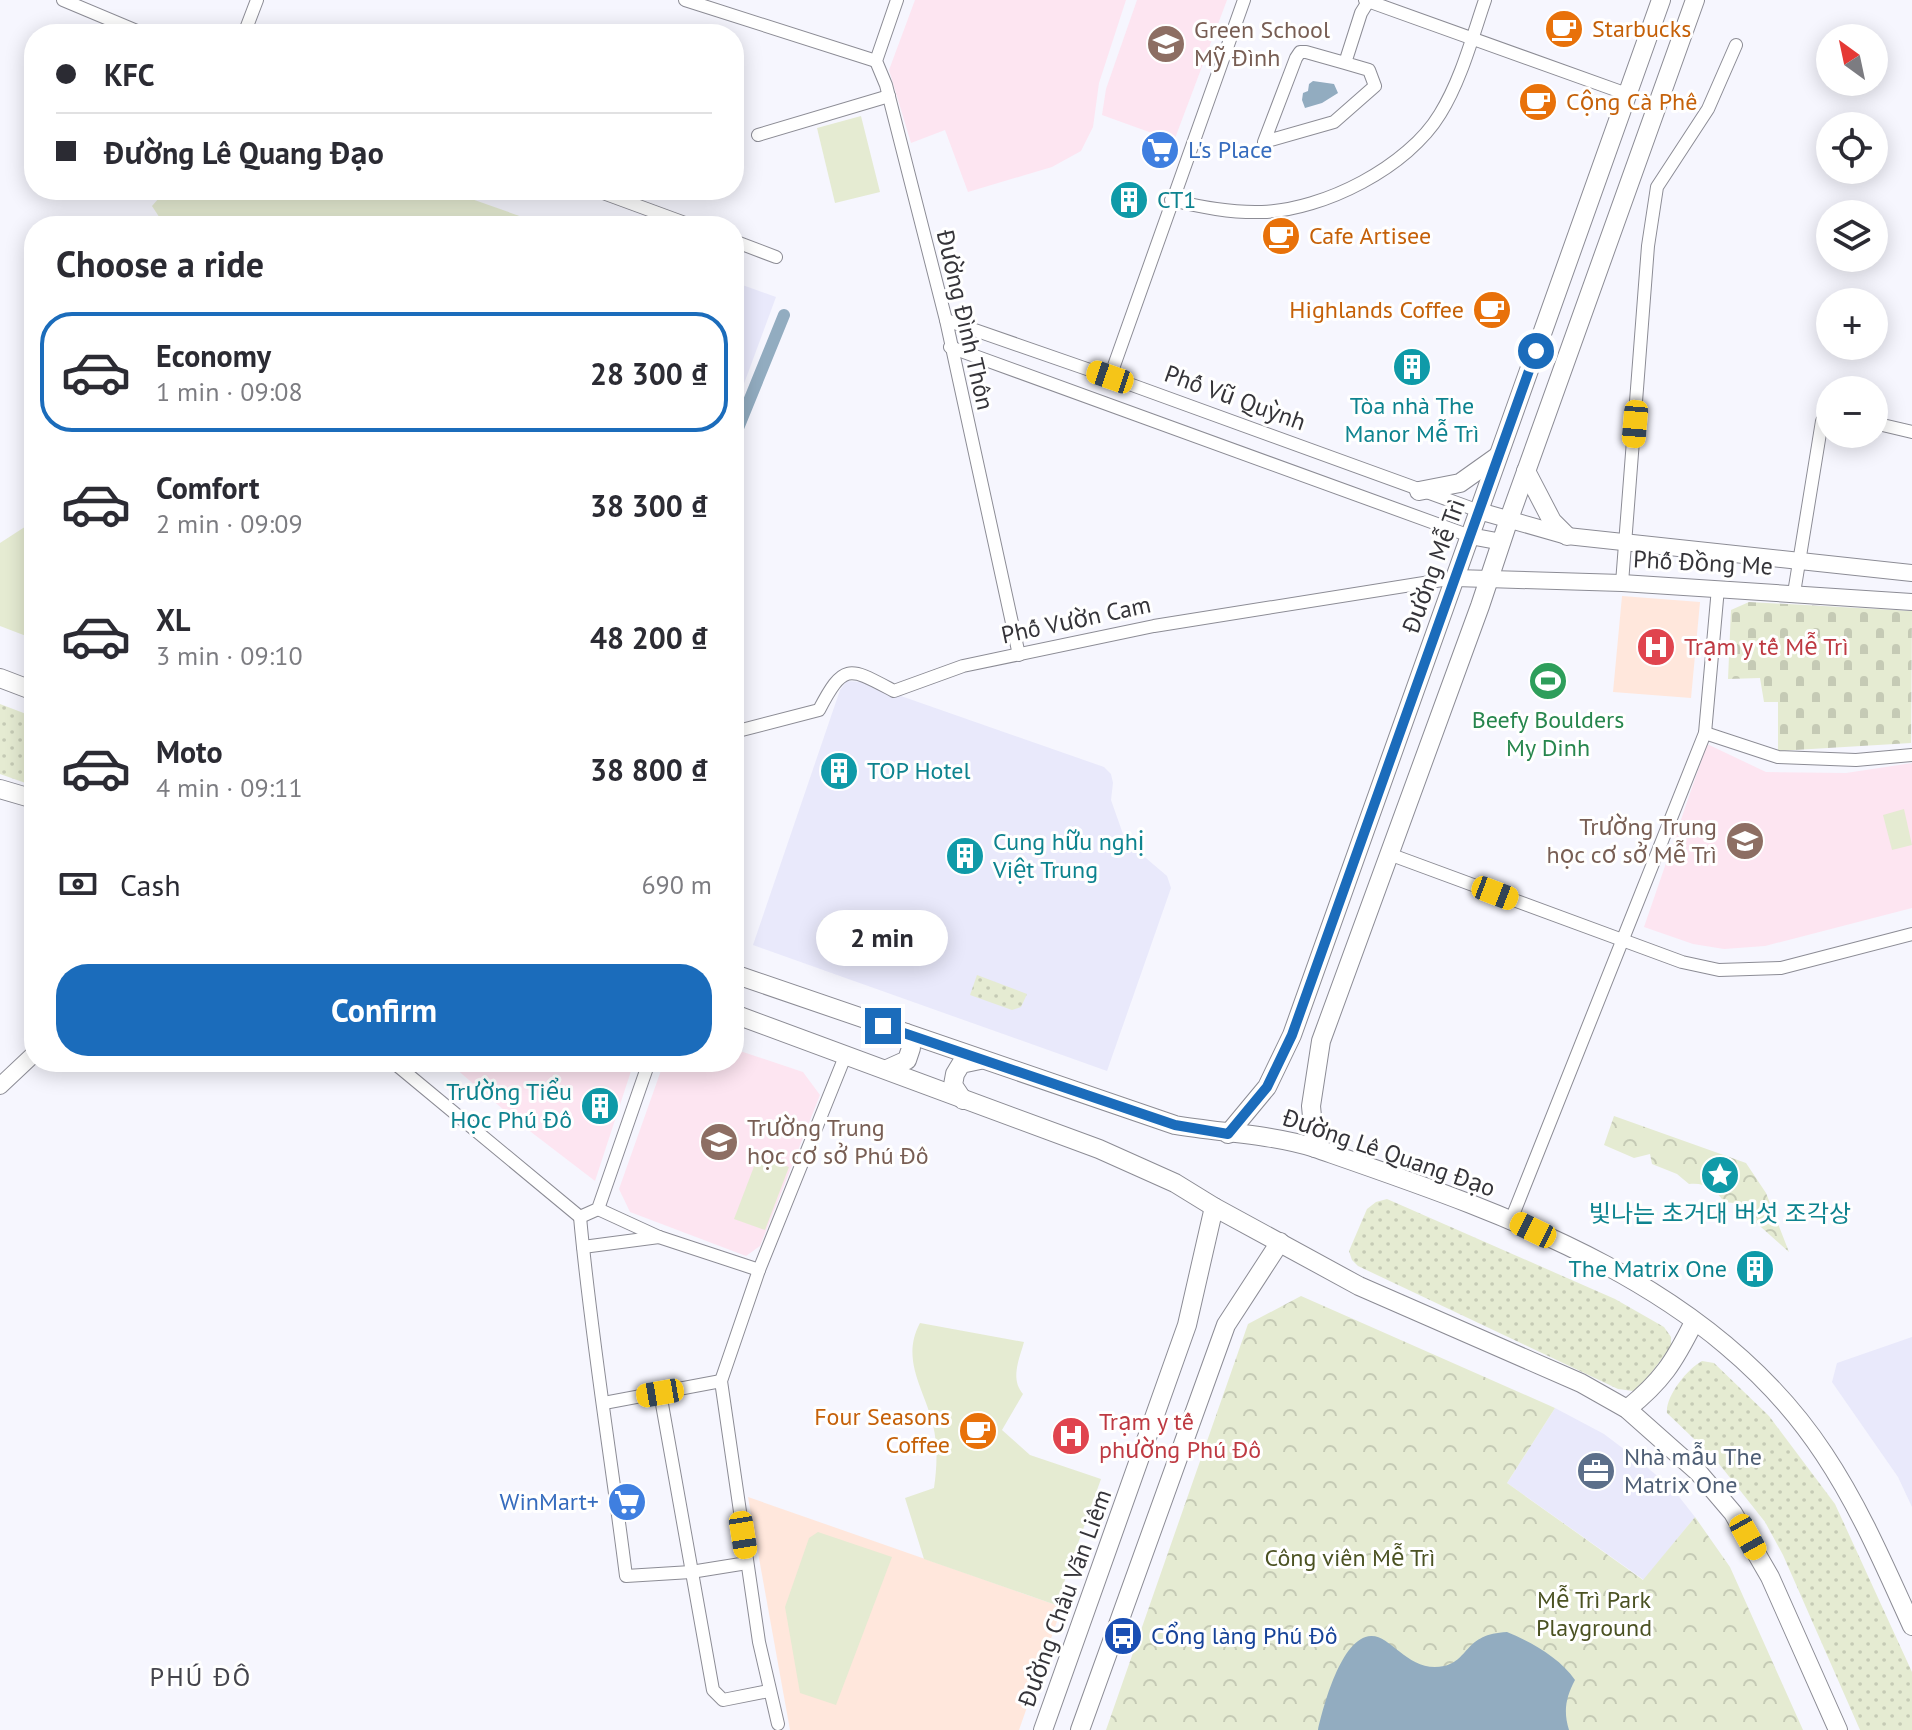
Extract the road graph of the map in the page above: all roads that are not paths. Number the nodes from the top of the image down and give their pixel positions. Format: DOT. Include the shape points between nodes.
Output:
graph roads {
  1 [pos="63,0"];
  2 [pos="257,0"];
  3 [pos="685,0"];
  4 [pos="897,0"];
  5 [pos="1244,0"];
  6 [pos="1367,0"];
  7 [pos="1485,0"];
  8 [pos="1661,0"];
  9 [pos="1695,0"];
  10 [pos="120,24"];
  11 [pos="248,24"];
  12 [pos="1472,38"];
  13 [pos="1736,45"];
  14 [pos="876,61"];
  15 [pos="1345,63"];
  16 [pos="1627,94"];
  17 [pos="889,96"];
  18 [pos="758,135"];
  19 [pos="622,200"];
  20 [pos="1171,200"];
  21 [pos="666,216"];
  22 [pos="744,245"];
  23 [pos="776,257"];
  24 [pos="946,320"];
  25 [pos="950,347"];
  26 [pos="1110,377"];
  27 [pos="1888,426"];
  28 [pos="1912,432"];
  29 [pos="1818,448"];
  30 [pos="1500,454"];
  31 [pos="1526,471"];
  32 [pos="1419,491"];
  33 [pos="1479,511"];
  34 [pos="1509,519"];
  35 [pos="1470,536"];
  36 [pos="1567,536"];
  37 [pos="1502,542"];
  38 [pos="1625,543"];
  39 [pos="1799,561"];
  40 [pos="1912,573"];
  41 [pos="1491,577"];
  42 [pos="1455,578"];
  43 [pos="1622,583"];
  44 [pos="1718,588"];
  45 [pos="1794,593"];
  46 [pos="1912,602"];
  47 [pos="1019,655"];
  48 [pos="0,678"];
  49 [pos="24,687"];
  50 [pos="744,729"];
  51 [pos="1705,733"];
  52 [pos="1912,755"];
  53 [pos="0,789"];
  54 [pos="24,796"];
  55 [pos="1389,854"];
  56 [pos="1912,934"];
  57 [pos="1622,938"];
  58 [pos="744,977"];
  59 [pos="744,1018"];
  60 [pos="906,1033"];
  61 [pos="1292,1035"];
  62 [pos="1320,1044"];
  63 [pos="846,1054"];
  64 [pos="980,1060"];
  65 [pos="24,1063"];
  66 [pos="887,1069"];
  67 [pos="405,1072"];
  68 [pos="646,1072"];
  69 [pos="0,1086"];
  70 [pos="963,1100"];
  71 [pos="1228,1134"];
  72 [pos="1315,1148"];
  73 [pos="1214,1207"];
  74 [pos="598,1209"];
  75 [pos="580,1217"];
  76 [pos="1511,1220"];
  77 [pos="659,1237"];
  78 [pos="1280,1242"];
  79 [pos="583,1247"];
  80 [pos="759,1270"];
  81 [pos="1208,1319"];
  82 [pos="1694,1322"];
  83 [pos="721,1381"];
  84 [pos="660,1393"];
  85 [pos="604,1403"];
  86 [pos="1627,1409"];
  87 [pos="747,1563"];
  88 [pos="691,1572"];
  89 [pos="1912,1626"];
  90 [pos="1065,1667"];
  91 [pos="1098,1680"];
  92 [pos="769,1691"];
  93 [pos="778,1724"];
  94 [pos="1043,1730"];
  95 [pos="1080,1730"];
  96 [pos="1838,1730"];
  1 -- 10 [label="street"];
  2 -- 11 [label="street"];
  3 -- 14 [label="street"];
  4 -- 14 [label="street"];
  5 -- 20 [label="street"];
  6 -- 12 [label="street"];
  6 -- 15 [label="street"];
  7 -- 12 [label="street"];
  8 -- 16 [label="main road, Đường Mễ Trì"];
  9 -- 31 [label="main road"];
  12 -- 16 [label="street"];
  12 -- 20 [label="street" via="1438,118 1403,155 1370,178 1308,205 1264,212"];
  13 -- 38 [label="street" via="1708,109 1657,187"];
  14 -- 17 [label="street, Đường Đình Thôn"];
  15 -- 15 [label="street" via="1369,70 1375,86 1334,122 1264,142 1300,52"];
  16 -- 30 [label="main road, Đường Mễ Trì"];
  17 -- 18 [label="street"];
  17 -- 24 [label="street, Đường Đình Thôn"];
  19 -- 21 [label="street"];
  20 -- 26 [label="street"];
  22 -- 23 [label="street"];
  24 -- 25 [label="street, Đường Đình Thôn"];
  24 -- 26 [label="street, Phố Vũ Quỳnh"];
  25 -- 35 [label="street, Phố Vũ Quỳnh"];
  25 -- 47 [label="street, Đường Đình Thôn"];
  26 -- 32 [label="street, Phố Vũ Quỳnh"];
  27 -- 28 [label="street"];
  29 -- 39 [label="street"];
  30 -- 32 [label="main road" via="1462,482"];
  30 -- 33 [label="main road, Đường Mễ Trì"];
  31 -- 34 [label="main road"];
  31 -- 36 [label="main road" via="1552,521"];
  32 -- 33 [label="street, Phố Vũ Quỳnh"];
  33 -- 34 [label="street, Phố Vũ Quỳnh"];
  33 -- 35 [label="main road, Đường Mễ Trì"];
  34 -- 36 [label="street, Phố Đồng Me"];
  34 -- 37 [label="main road"];
  35 -- 37 [label="street"];
  35 -- 42 [label="main road, Đường Mễ Trì"];
  36 -- 38 [label="street, Phố Đồng Me"];
  37 -- 41 [label="main road"];
  38 -- 39 [label="street, Phố Đồng Me"];
  38 -- 43 [label="street"];
  39 -- 40 [label="street, Phố Đồng Me"];
  39 -- 45 [label="street"];
  41 -- 42 [label="street, Phố Đồng Me"];
  41 -- 43 [label="street, Phố Đồng Me"];
  41 -- 55 [label="main road"];
  42 -- 47 [label="street, Phố Vườn Cam" via="1197,618"];
  42 -- 61 [label="main road, Đường Mễ Trì"];
  43 -- 44 [label="street, Phố Đồng Me"];
  44 -- 45 [label="street, Phố Đồng Me"];
  44 -- 51 [label="street"];
  45 -- 46 [label="street, Phố Đồng Me"];
  47 -- 50 [label="street, Phố Vườn Cam" via="949,670 894,691 860,673 845,674 835,680 819,710"];
  48 -- 49 [label="main road"];
  51 -- 52 [label="street" via="1778,757 1856,760"];
  51 -- 57 [label="street"];
  53 -- 54 [label="main road"];
  55 -- 57 [label="street"];
  55 -- 62 [label="main road"];
  56 -- 57 [label="street" via="1781,968 1719,970"];
  57 -- 76 [label="street"];
  58 -- 60 [label="main road, Đường Lê Quang Đạo"];
  59 -- 63 [label="main road"];
  60 -- 64 [label="main road, Đường Lê Quang Đạo"];
  60 -- 66 [label="main road" via="911,1048 907,1060"];
  61 -- 62 [label="main road"];
  61 -- 71 [label="main road, Đường Mễ Trì" via="1267,1087"];
  62 -- 72 [label="main road" via="1311,1106"];
  63 -- 66 [label="main road"];
  63 -- 80 [label="street"];
  64 -- 70 [label="main road" via="961,1064 955,1074 953,1085"];
  64 -- 71 [label="main road, Đường Lê Quang Đạo" via="1175,1125"];
  65 -- 69 [label="street"];
  66 -- 70 [label="main road"];
  67 -- 75 [label="street"];
  68 -- 74 [label="street"];
  70 -- 73 [label="main road" via="1099,1149"];
  71 -- 72 [label="main road, Đường Lê Quang Đạo" via="1285,1138"];
  72 -- 76 [label="main road, Đường Lê Quang Đạo"];
  73 -- 78 [label="main road"];
  73 -- 81 [label="main road, Đường Châu Văn Liêm"];
  74 -- 75 [label="street"];
  74 -- 77 [label="street"];
  75 -- 79 [label="street"];
  76 -- 82 [label="main road, Đường Lê Quang Đạo" via="1600,1261"];
  77 -- 79 [label="street"];
  77 -- 80 [label="street"];
  78 -- 81 [label="main road, Đường Châu Văn Liêm"];
  78 -- 86 [label="main road" via="1359,1286 1581,1383"];
  79 -- 85 [label="street"];
  80 -- 83 [label="street"];
  81 -- 90 [label="main road, Đường Châu Văn Liêm"];
  81 -- 91 [label="main road, Đường Châu Văn Liêm"];
  82 -- 86 [label="main road" via="1667,1370"];
  82 -- 89 [label="main road, Đường Lê Quang Đạo" via="1758,1374 1823,1452 1856,1505"];
  83 -- 84 [label="street"];
  83 -- 87 [label="street"];
  84 -- 85 [label="street"];
  84 -- 88 [label="street"];
  85 -- 88 [label="street" via="626,1576"];
  86 -- 96 [label="main road" via="1698,1472 1733,1513 1770,1577"];
  87 -- 88 [label="street"];
  87 -- 92 [label="street"];
  88 -- 92 [label="street" via="713,1690 723,1700"];
  90 -- 91 [label="main road"];
  90 -- 94 [label="main road, Đường Châu Văn Liêm"];
  91 -- 95 [label="main road, Đường Châu Văn Liêm"];
  92 -- 93 [label="street"];
}
